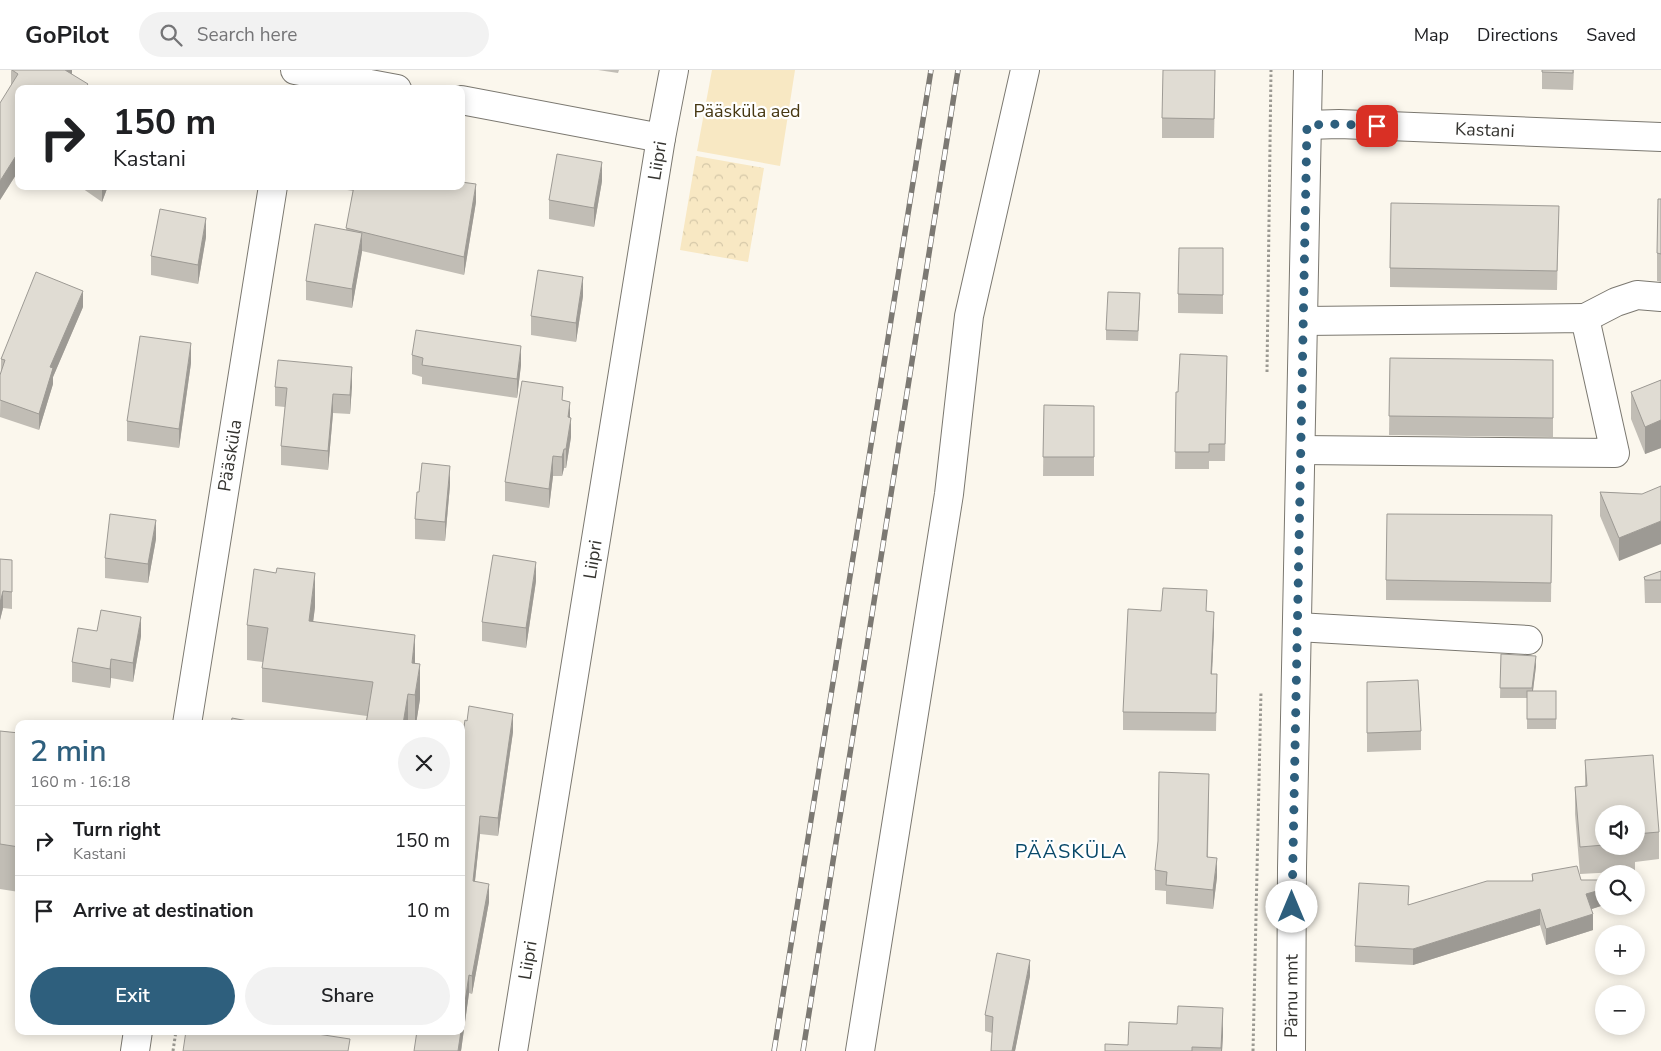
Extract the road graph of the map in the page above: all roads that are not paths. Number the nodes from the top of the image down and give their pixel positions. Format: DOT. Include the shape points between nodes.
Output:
graph roads {
  1 [pos="293,70"];
  2 [pos="674,70"];
  3 [pos="1025,70"];
  4 [pos="1308,70"];
  5 [pos="289,85"];
  6 [pos="376,85"];
  7 [pos="465,101"];
  8 [pos="1307,125"];
  9 [pos="1661,137"];
  10 [pos="662,138"];
  11 [pos="272,190"];
  12 [pos="1661,297"];
  13 [pos="1585,318"];
  14 [pos="1302,321"];
  15 [pos="1301,450"];
  16 [pos="1297,627"];
  17 [pos="1528,640"];
  18 [pos="188,720"];
  19 [pos="137,1035"];
  20 [pos="135,1051"];
  21 [pos="513,1051"];
  22 [pos="860,1051"];
  23 [pos="1291,1051"];
  1 -- 5 [label="street"];
  1 -- 6 [label="street"];
  2 -- 10 [label="street, Liipri"];
  3 -- 22 [label="street" via="969,316 949,494"];
  4 -- 8 [label="street, Pärnu mnt"];
  7 -- 10 [label="street"];
  8 -- 9 [label="street, Kastani"];
  8 -- 14 [label="street, Pärnu mnt"];
  10 -- 21 [label="street, Liipri"];
  11 -- 18 [label="street, Pääsküla"];
  12 -- 13 [label="street" via="1637,296 1616,302"];
  13 -- 14 [label="street"];
  13 -- 15 [label="street" via="1615,453"];
  14 -- 15 [label="street, Pärnu mnt"];
  15 -- 16 [label="street, Pärnu mnt"];
  16 -- 17 [label="street"];
  16 -- 23 [label="street, Pärnu mnt"];
  19 -- 20 [label="street"];
}
